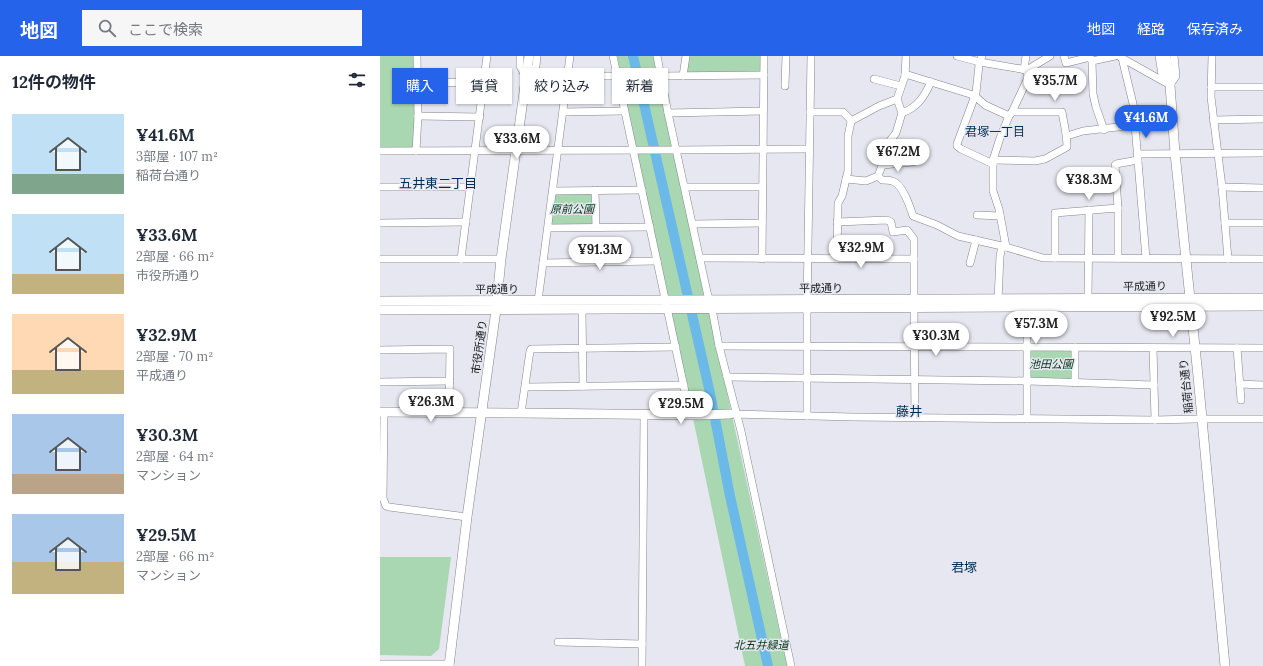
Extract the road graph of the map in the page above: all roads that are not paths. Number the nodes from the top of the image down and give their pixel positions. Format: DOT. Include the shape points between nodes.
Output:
graph roads {
  1 [pos="417,56"];
  2 [pos="488,56"];
  3 [pos="520,56"];
  4 [pos="537,56"];
  5 [pos="570,56"];
  6 [pos="613,56"];
  7 [pos="657,56"];
  8 [pos="686,56"];
  9 [pos="764,56"];
  10 [pos="786,56"];
  11 [pos="811,56"];
  12 [pos="906,56"];
  13 [pos="957,56"];
  14 [pos="1026,56"];
  15 [pos="1050,56"];
  16 [pos="1064,56"];
  17 [pos="1159,56"];
  18 [pos="1166,56"];
  19 [pos="1174,56"];
  20 [pos="1212,56"];
  21 [pos="1119,57"];
  22 [pos="981,59"];
  23 [pos="1092,61"];
  24 [pos="417,68"];
  25 [pos="486,68"];
  26 [pos="521,68"];
  27 [pos="535,68"];
  28 [pos="569,68"];
  29 [pos="615,68"];
  30 [pos="659,68"];
  31 [pos="1026,70"];
  32 [pos="905,74"];
  33 [pos="764,75"];
  34 [pos="668,76"];
  35 [pos="683,76"];
  36 [pos="874,79"];
  37 [pos="931,82"];
  38 [pos="1170,85"];
  39 [pos="785,86"];
  40 [pos="901,86"];
  41 [pos="1211,87"];
  42 [pos="1263,87"];
  43 [pos="975,96"];
  44 [pos="897,99"];
  45 [pos="417,104"];
  46 [pos="481,104"];
  47 [pos="524,104"];
  48 [pos="564,104"];
  49 [pos="623,104"];
  50 [pos="666,104"];
  51 [pos="624,111"];
  52 [pos="763,111"];
  53 [pos="563,112"];
  54 [pos="810,112"];
  55 [pos="668,113"];
  56 [pos="902,113"];
  57 [pos="1011,114"];
  58 [pos="418,116"];
  59 [pos="480,117"];
  60 [pos="1263,119"];
  61 [pos="1213,120"];
  62 [pos="851,121"];
  63 [pos="1135,126"];
  64 [pos="1104,130"];
  65 [pos="1067,136"];
  66 [pos="762,149"];
  67 [pos="809,149"];
  68 [pos="380,150"];
  69 [pos="475,150"];
  70 [pos="517,150"];
  71 [pos="558,150"];
  72 [pos="635,150"];
  73 [pos="674,150"];
  74 [pos="416,151"];
  75 [pos="1175,153"];
  76 [pos="1263,153"];
  77 [pos="1218,154"];
  78 [pos="1138,157"];
  79 [pos="913,162"];
  80 [pos="993,162"];
  81 [pos="883,165"];
  82 [pos="878,176"];
  83 [pos="846,179"];
  84 [pos="380,187"];
  85 [pos="471,187"];
  86 [pos="684,187"];
  87 [pos="762,187"];
  88 [pos="1222,187"];
  89 [pos="1263,188"];
  90 [pos="553,190"];
  91 [pos="594,190"];
  92 [pos="642,190"];
  93 [pos="1118,208"];
  94 [pos="1088,210"];
  95 [pos="976,215"];
  96 [pos="1000,216"];
  97 [pos="466,222"];
  98 [pos="837,222"];
  99 [pos="380,223"];
  100 [pos="762,223"];
  101 [pos="1225,223"];
  102 [pos="1263,223"];
  103 [pos="693,224"];
  104 [pos="596,227"];
  105 [pos="650,227"];
  106 [pos="548,228"];
  107 [pos="976,240"];
  108 [pos="1004,246"];
  109 [pos="700,258"];
  110 [pos="1055,258"];
  111 [pos="1118,258"];
  112 [pos="1146,258"];
  113 [pos="380,259"];
  114 [pos="461,259"];
  115 [pos="501,259"];
  116 [pos="762,259"];
  117 [pos="808,259"];
  118 [pos="837,259"];
  119 [pos="914,259"];
  120 [pos="1088,259"];
  121 [pos="1186,259"];
  122 [pos="1228,259"];
  123 [pos="1263,259"];
  124 [pos="656,261"];
  125 [pos="543,263"];
  126 [pos="970,263"];
  127 [pos="1263,298"];
  128 [pos="1088,299"];
  129 [pos="998,300"];
  130 [pos="538,301"];
  131 [pos="380,302"];
  132 [pos="1190,302"];
  133 [pos="707,304"];
  134 [pos="914,304"];
  135 [pos="497,305"];
  136 [pos="670,305"];
  137 [pos="807,305"];
  138 [pos="1263,306"];
  139 [pos="1027,308"];
  140 [pos="380,310"];
  141 [pos="582,310"];
  142 [pos="719,346"];
  143 [pos="807,346"];
  144 [pos="676,347"];
  145 [pos="914,347"];
  146 [pos="1026,347"];
  147 [pos="1075,347"];
  148 [pos="1153,348"];
  149 [pos="1194,348"];
  150 [pos="1237,348"];
  151 [pos="1263,348"];
  152 [pos="582,349"];
  153 [pos="380,350"];
  154 [pos="727,377"];
  155 [pos="807,378"];
  156 [pos="914,380"];
  157 [pos="450,381"];
  158 [pos="1026,381"];
  159 [pos="380,382"];
  160 [pos="1075,383"];
  161 [pos="1240,384"];
  162 [pos="684,385"];
  163 [pos="1154,385"];
  164 [pos="1263,385"];
  165 [pos="583,386"];
  166 [pos="526,387"];
  167 [pos="1241,400"];
  168 [pos="382,412"];
  169 [pos="522,412"];
  170 [pos="449,413"];
  171 [pos="482,413"];
  172 [pos="733,414"];
  173 [pos="644,415"];
  174 [pos="694,415"];
  175 [pos="807,416"];
  176 [pos="915,417"];
  177 [pos="1027,419"];
  178 [pos="1202,419"];
  179 [pos="1263,419"];
  180 [pos="1155,420"];
  181 [pos="467,518"];
  182 [pos="558,642"];
  183 [pos="642,644"];
  184 [pos="380,665"];
  185 [pos="449,666"];
  186 [pos="642,666"];
  187 [pos="791,666"];
  188 [pos="1225,666"];
  1 -- 24 [label="street"];
  2 -- 25 [label="street"];
  3 -- 26 [label="street"];
  4 -- 27 [label="street"];
  5 -- 28 [label="street"];
  6 -- 29 [label="street"];
  7 -- 30 [label="street"];
  8 -- 35 [label="street"];
  9 -- 33 [label="street"];
  10 -- 39 [label="street"];
  11 -- 54 [label="street"];
  12 -- 32 [label="street"];
  13 -- 22 [label="street"];
  14 -- 31 [label="street"];
  15 -- 31 [label="street"];
  16 -- 23 [label="street" via="1066,63 1090,57"];
  17 -- 38 [label="street" via="1162,75"];
  18 -- 38 [label="street, 稲荷台通り"];
  19 -- 38 [label="street" via="1176,76"];
  20 -- 41 [label="street"];
  21 -- 23 [label="street"];
  21 -- 38 [label="street"];
  21 -- 63 [label="street" via="1135,112"];
  22 -- 31 [label="street"];
  22 -- 43 [label="street"];
  23 -- 64 [label="street" via="1092,94"];
  31 -- 57 [label="street" via="1028,78"];
  32 -- 37 [label="street"];
  32 -- 40 [label="street"];
  33 -- 35 [label="street"];
  33 -- 52 [label="street"];
  34 -- 35 [label="street"];
  36 -- 40 [label="street"];
  37 -- 43 [label="street"];
  37 -- 56 [label="street" via="914,108"];
  38 -- 75 [label="street, 稲荷台通り"];
  40 -- 44 [label="street"];
  41 -- 42 [label="street"];
  41 -- 61 [label="street"];
  43 -- 57 [label="street" via="985,105"];
  43 -- 80 [label="street" via="957,146"];
  44 -- 56 [label="street"];
  44 -- 62 [label="street"];
  45 -- 58 [label="street"];
  46 -- 59 [label="street"];
  47 -- 70 [label="street, 市役所通り"];
  48 -- 53 [label="street"];
  49 -- 51 [label="street"];
  50 -- 55 [label="street"];
  51 -- 53 [label="street"];
  51 -- 72 [label="street"];
  52 -- 55 [label="street"];
  52 -- 66 [label="street"];
  53 -- 71 [label="street"];
  54 -- 62 [label="street" via="843,112"];
  54 -- 67 [label="street"];
  55 -- 73 [label="street"];
  56 -- 81 [label="street" via="896,133 886,146"];
  57 -- 65 [label="street" via="1061,111"];
  57 -- 80 [label="street"];
  58 -- 59 [label="street"];
  58 -- 74 [label="street"];
  59 -- 69 [label="street"];
  60 -- 61 [label="street"];
  61 -- 77 [label="street"];
  62 -- 83 [label="street"];
  63 -- 64 [label="street"];
  63 -- 78 [label="street"];
  64 -- 65 [label="street"];
  65 -- 80 [label="street" via="1067,147 1045,159"];
  66 -- 67 [label="street"];
  66 -- 73 [label="street"];
  66 -- 87 [label="street"];
  67 -- 117 [label="street"];
  68 -- 74 [label="street"];
  69 -- 70 [label="street"];
  69 -- 74 [label="street"];
  69 -- 85 [label="street"];
  70 -- 71 [label="street"];
  70 -- 115 [label="street, 市役所通り"];
  71 -- 72 [label="street"];
  71 -- 90 [label="street"];
  72 -- 73 [label="street"];
  72 -- 92 [label="street"];
  73 -- 86 [label="street"];
  75 -- 77 [label="street"];
  75 -- 78 [label="street"];
  75 -- 121 [label="street, 稲荷台通り"];
  76 -- 77 [label="street"];
  77 -- 88 [label="street"];
  78 -- 93 [label="street" via="1115,165"];
  78 -- 112 [label="street"];
  79 -- 81 [label="street"];
  80 -- 96 [label="street" via="993,191"];
  81 -- 82 [label="street"];
  82 -- 83 [label="street" via="866,181"];
  82 -- 107 [label="street" via="882,180 896,184 906,197 913,216 958,236"];
  83 -- 98 [label="street" via="838,203"];
  84 -- 85 [label="street"];
  85 -- 97 [label="street"];
  86 -- 87 [label="street"];
  86 -- 103 [label="street"];
  87 -- 100 [label="street"];
  88 -- 89 [label="street"];
  88 -- 101 [label="street"];
  90 -- 91 [label="street"];
  90 -- 106 [label="street"];
  91 -- 92 [label="street"];
  91 -- 104 [label="street"];
  92 -- 105 [label="street"];
  93 -- 94 [label="street"];
  93 -- 111 [label="street"];
  94 -- 110 [label="street" via="1055,213"];
  94 -- 120 [label="street"];
  95 -- 96 [label="street"];
  96 -- 108 [label="street"];
  97 -- 99 [label="street"];
  97 -- 114 [label="street"];
  98 -- 118 [label="street"];
  98 -- 119 [label="street" via="890,220 893,232 907,230 914,239"];
  100 -- 103 [label="street"];
  100 -- 116 [label="street"];
  101 -- 102 [label="street"];
  101 -- 122 [label="street"];
  103 -- 109 [label="street"];
  104 -- 105 [label="street"];
  104 -- 106 [label="street"];
  105 -- 124 [label="street"];
  106 -- 125 [label="street"];
  107 -- 108 [label="street"];
  107 -- 126 [label="street"];
  108 -- 110 [label="street" via="1043,258"];
  108 -- 129 [label="street" via="1000,256"];
  109 -- 116 [label="street"];
  109 -- 133 [label="street"];
  110 -- 120 [label="street"];
  111 -- 112 [label="street"];
  111 -- 120 [label="street"];
  112 -- 121 [label="street"];
  113 -- 114 [label="street"];
  114 -- 115 [label="street"];
  115 -- 135 [label="street, 市役所通り"];
  116 -- 117 [label="street"];
  117 -- 118 [label="street"];
  117 -- 137 [label="street"];
  118 -- 119 [label="street"];
  119 -- 134 [label="street"];
  120 -- 128 [label="street"];
  121 -- 122 [label="street"];
  121 -- 132 [label="street, 稲荷台通り"];
  122 -- 123 [label="street"];
  124 -- 125 [label="street"];
  124 -- 136 [label="street"];
  125 -- 130 [label="street"];
  127 -- 132 [label="street, 平成通り"];
  128 -- 129 [label="street, 平成通り"];
  128 -- 132 [label="street, 平成通り"];
  129 -- 134 [label="street, 平成通り"];
  130 -- 135 [label="street, 平成通り"];
  130 -- 136 [label="street, 平成通り"];
  131 -- 135 [label="street, 平成通り"];
  132 -- 138 [label="street, 平成通り"];
  132 -- 139 [label="street, 平成通り"];
  132 -- 149 [label="street, 稲荷台通り"];
  133 -- 136 [label="street, 平成通り"];
  133 -- 137 [label="street, 平成通り"];
  133 -- 142 [label="street"];
  134 -- 137 [label="street, 平成通り"];
  134 -- 139 [label="street, 平成通り"];
  134 -- 145 [label="street"];
  135 -- 140 [label="street, 平成通り"];
  135 -- 141 [label="street, 平成通り"];
  135 -- 171 [label="street, 市役所通り"];
  136 -- 141 [label="street, 平成通り"];
  136 -- 144 [label="street"];
  137 -- 143 [label="street"];
  139 -- 146 [label="street"];
  141 -- 152 [label="street"];
  142 -- 143 [label="street"];
  142 -- 154 [label="street"];
  143 -- 145 [label="street"];
  143 -- 155 [label="street"];
  144 -- 152 [label="street"];
  144 -- 162 [label="street"];
  145 -- 146 [label="street"];
  145 -- 156 [label="street"];
  146 -- 147 [label="street"];
  146 -- 158 [label="street"];
  147 -- 148 [label="street"];
  147 -- 160 [label="street"];
  148 -- 149 [label="street"];
  148 -- 163 [label="street"];
  149 -- 150 [label="street"];
  149 -- 178 [label="street, 稲荷台通り"];
  150 -- 151 [label="street"];
  150 -- 161 [label="street"];
  152 -- 165 [label="street"];
  152 -- 166 [label="street" via="531,349"];
  153 -- 157 [label="street" via="450,350"];
  154 -- 155 [label="street"];
  154 -- 172 [label="street"];
  155 -- 156 [label="street"];
  155 -- 175 [label="street"];
  156 -- 158 [label="street"];
  156 -- 176 [label="street"];
  157 -- 159 [label="street"];
  157 -- 170 [label="street"];
  158 -- 160 [label="street"];
  158 -- 177 [label="street"];
  160 -- 163 [label="street"];
  161 -- 164 [label="street"];
  161 -- 167 [label="street"];
  162 -- 165 [label="street"];
  162 -- 174 [label="street"];
  163 -- 180 [label="street"];
  165 -- 166 [label="street"];
  166 -- 169 [label="street"];
  168 -- 170 [label="street"];
  168 -- 181 [label="street" via="383,498 386,506"];
  169 -- 171 [label="street"];
  169 -- 173 [label="street"];
  170 -- 171 [label="street"];
  171 -- 181 [label="street, 市役所通り"];
  172 -- 174 [label="street"];
  172 -- 175 [label="street"];
  172 -- 187 [label="street" via="742,439"];
  173 -- 174 [label="street"];
  173 -- 183 [label="street"];
  175 -- 176 [label="street"];
  176 -- 177 [label="street"];
  177 -- 180 [label="street"];
  178 -- 179 [label="street"];
  178 -- 180 [label="street"];
  178 -- 188 [label="street, 稲荷台通り"];
  181 -- 185 [label="street, 市役所通り"];
  182 -- 183 [label="street"];
  183 -- 186 [label="street"];
  184 -- 185 [label="street"];
}
